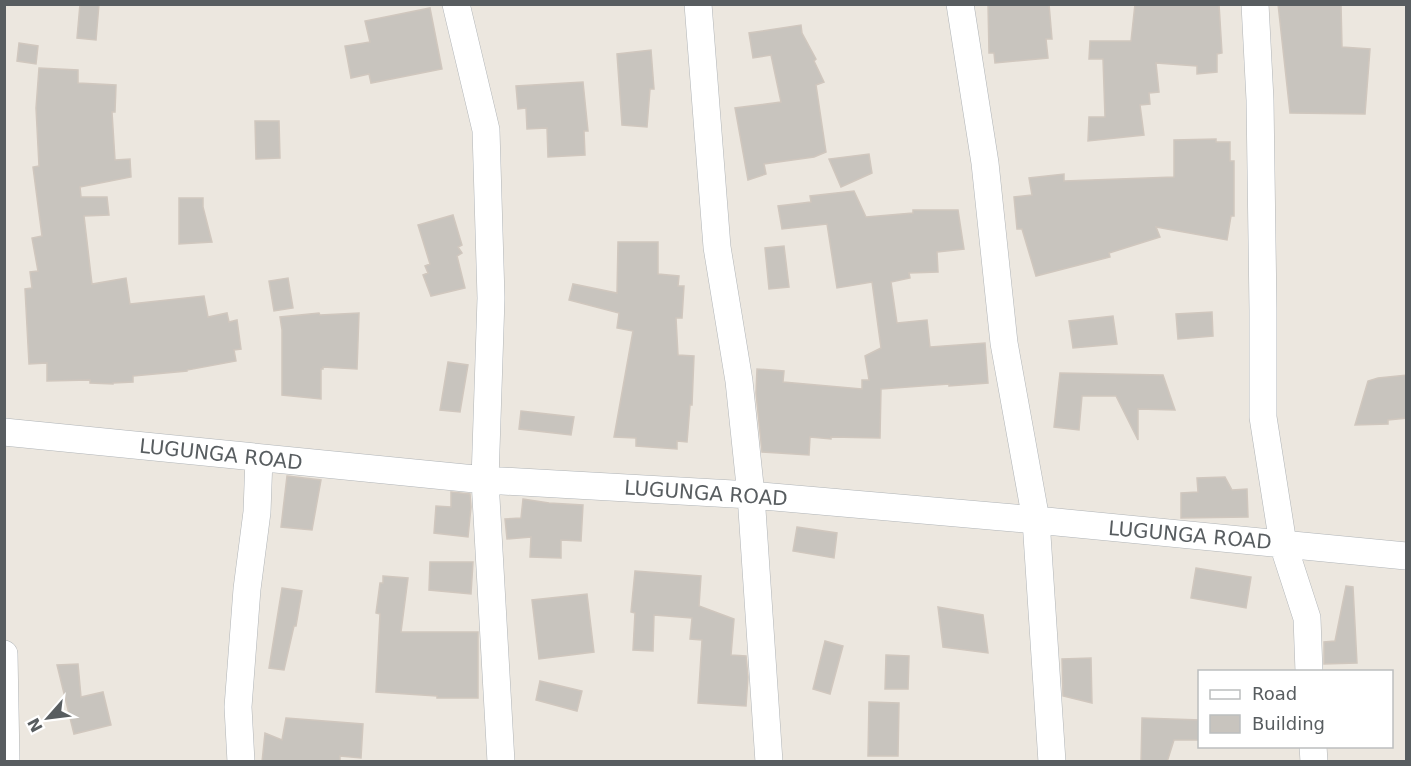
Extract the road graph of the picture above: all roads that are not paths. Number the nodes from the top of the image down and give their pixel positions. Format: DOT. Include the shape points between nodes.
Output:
graph roads {
  1 [pos="456,4"];
  2 [pos="698,4"];
  3 [pos="960,4"];
  4 [pos="1255,4"];
  5 [pos="4,432"];
  6 [pos="259,458"];
  7 [pos="485,480"];
  8 [pos="751,495"];
  9 [pos="1036,520"];
  10 [pos="1283,544"];
  11 [pos="1407,556"];
  12 [pos="4,654"];
  13 [pos="1310,670"];
  14 [pos="6,762"];
  15 [pos="241,762"];
  16 [pos="501,762"];
  17 [pos="770,762"];
  18 [pos="1052,762"];
  1 -- 7 [label="street" via="486,130 491,298"];
  2 -- 8 [label="street" via="717,247 740,381"];
  3 -- 9 [label="street" via="985,163 1004,343"];
  4 -- 10 [label="street" via="1260,100 1263,417"];
  5 -- 6 [label="street, LUGUNGA ROAD"];
  6 -- 7 [label="street, LUGUNGA ROAD"];
  6 -- 15 [label="street" via="238,707"];
  7 -- 8 [label="street, LUGUNGA ROAD"];
  7 -- 16 [label="street"];
  8 -- 9 [label="street, LUGUNGA ROAD"];
  8 -- 17 [label="street"];
  9 -- 10 [label="street, LUGUNGA ROAD"];
  9 -- 18 [label="street"];
  10 -- 11 [label="street, LUGUNGA ROAD"];
  10 -- 13 [label="street" via="1307,618"];
  12 -- 14 [label="street"];
}
